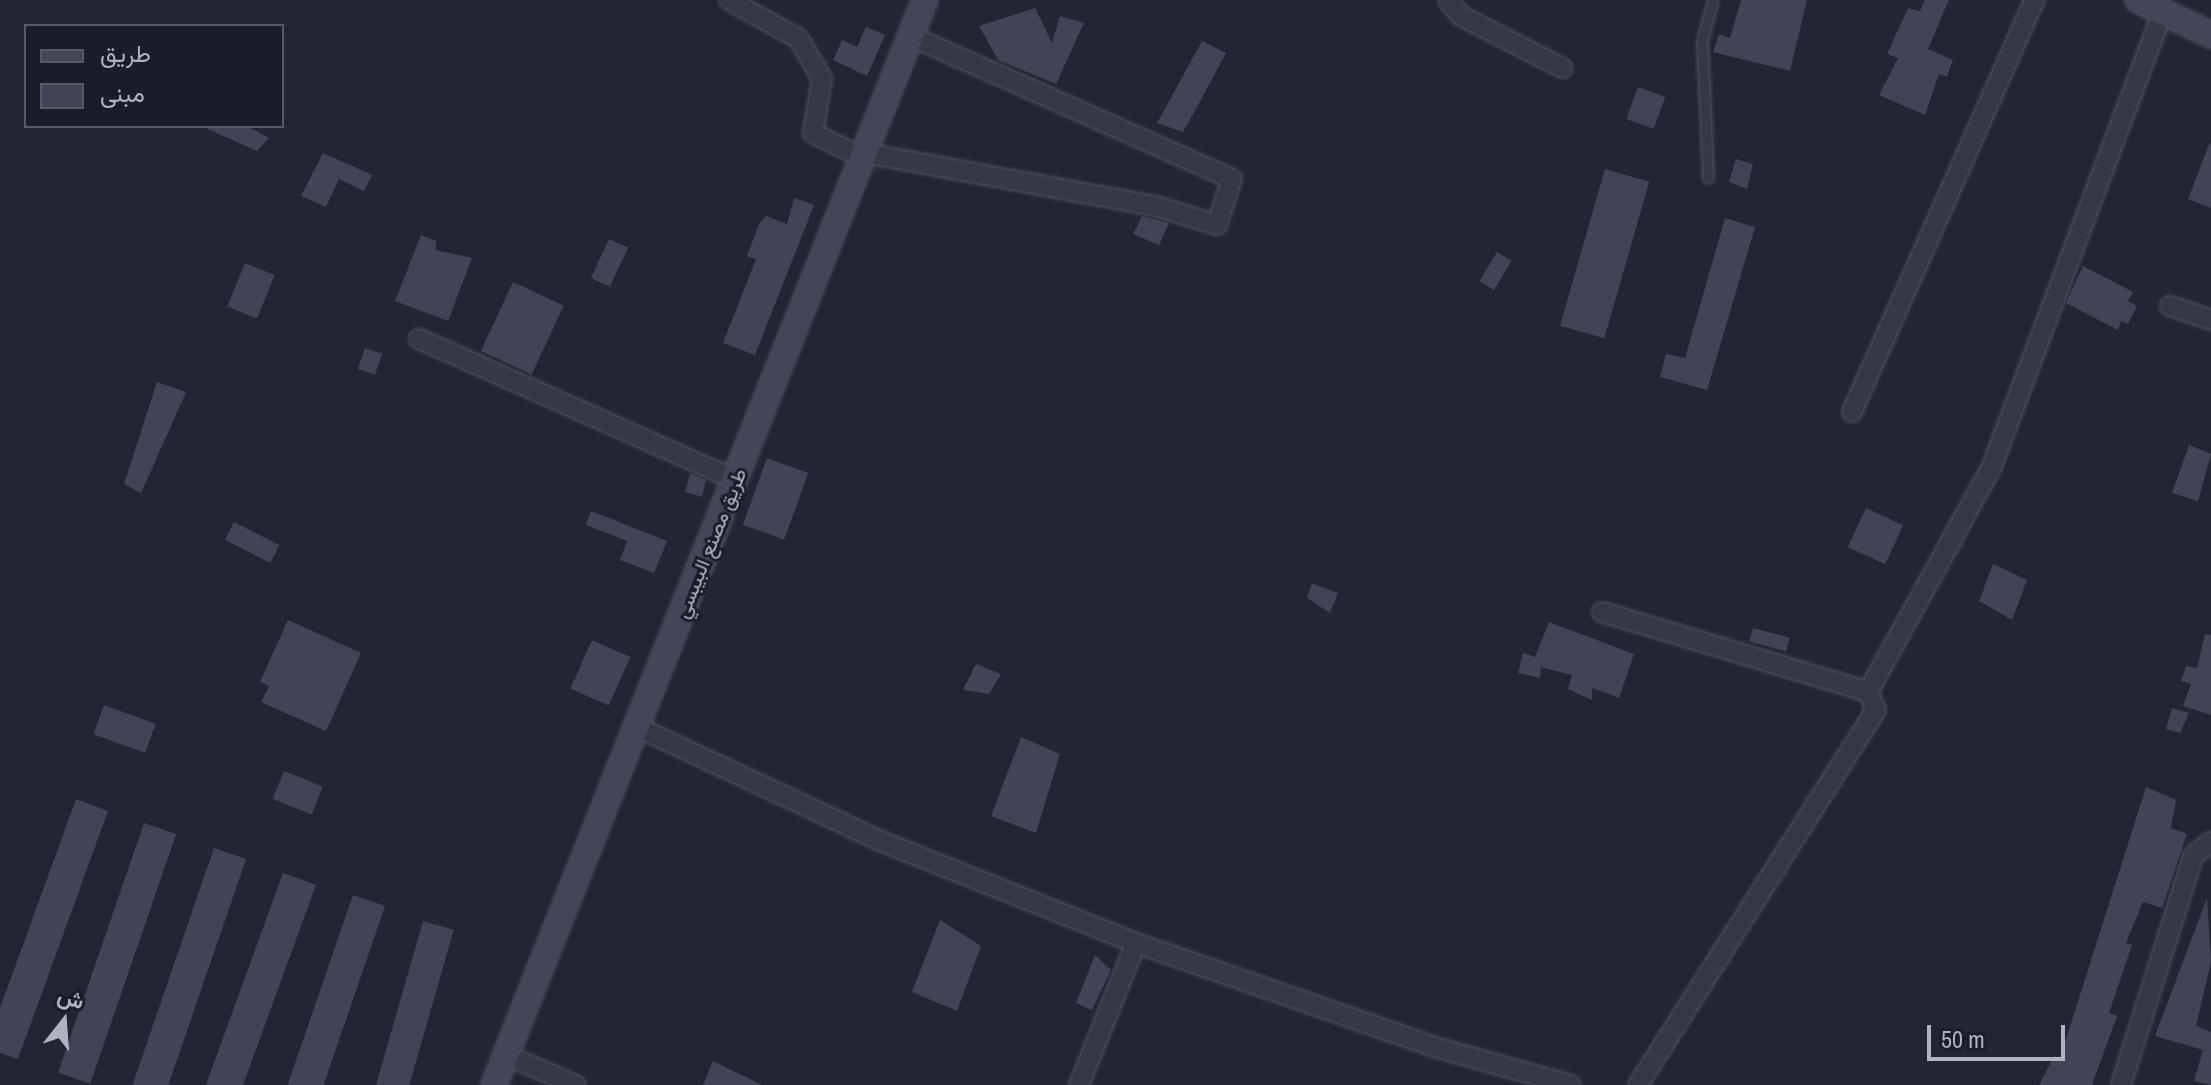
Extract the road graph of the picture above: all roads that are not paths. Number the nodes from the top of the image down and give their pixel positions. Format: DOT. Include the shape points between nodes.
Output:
graph roads {
  1 [pos="729,0"];
  2 [pos="925,0"];
  3 [pos="1448,0"];
  4 [pos="1713,0"];
  5 [pos="2035,0"];
  6 [pos="2138,0"];
  7 [pos="2163,12"];
  8 [pos="2211,35"];
  9 [pos="911,36"];
  10 [pos="1562,68"];
  11 [pos="864,156"];
  12 [pos="1708,178"];
  13 [pos="2170,306"];
  14 [pos="2211,320"];
  15 [pos="419,339"];
  16 [pos="1852,412"];
  17 [pos="735,480"];
  18 [pos="1602,612"];
  19 [pos="1868,692"];
  20 [pos="637,727"];
  21 [pos="2211,842"];
  22 [pos="1136,943"];
  23 [pos="506,1055"];
  24 [pos="494,1085"];
  25 [pos="576,1085"];
  26 [pos="1079,1085"];
  27 [pos="1571,1085"];
  28 [pos="1638,1085"];
  29 [pos="2121,1085"];
  1 -- 11 [label="street" via="799,39 822,79 813,133"];
  2 -- 9 [label="main road, طريق مصنع البيبسي"];
  3 -- 10 [label="street" via="1461,16"];
  4 -- 12 [label="lane" via="1702,40"];
  5 -- 16 [label="street"];
  6 -- 7 [label="main road"];
  7 -- 8 [label="main road"];
  7 -- 19 [label="street" via="1992,466"];
  9 -- 11 [label="main road, طريق مصنع البيبسي"];
  9 -- 11 [label="street" via="1232,179 1217,225 1159,207"];
  11 -- 17 [label="main road, طريق مصنع البيبسي"];
  13 -- 14 [label="street"];
  15 -- 17 [label="street"];
  17 -- 20 [label="main road, طريق مصنع البيبسي"];
  18 -- 19 [label="street"];
  19 -- 28 [label="street" via="1876,710"];
  20 -- 22 [label="street" via="878,840"];
  20 -- 23 [label="main road, طريق مصنع البيبسي"];
  21 -- 29 [label="street" via="2193,856"];
  22 -- 26 [label="street"];
  22 -- 27 [label="street" via="1431,1046"];
  23 -- 24 [label="main road, طريق مصنع البيبسي"];
  23 -- 25 [label="street"];
}
